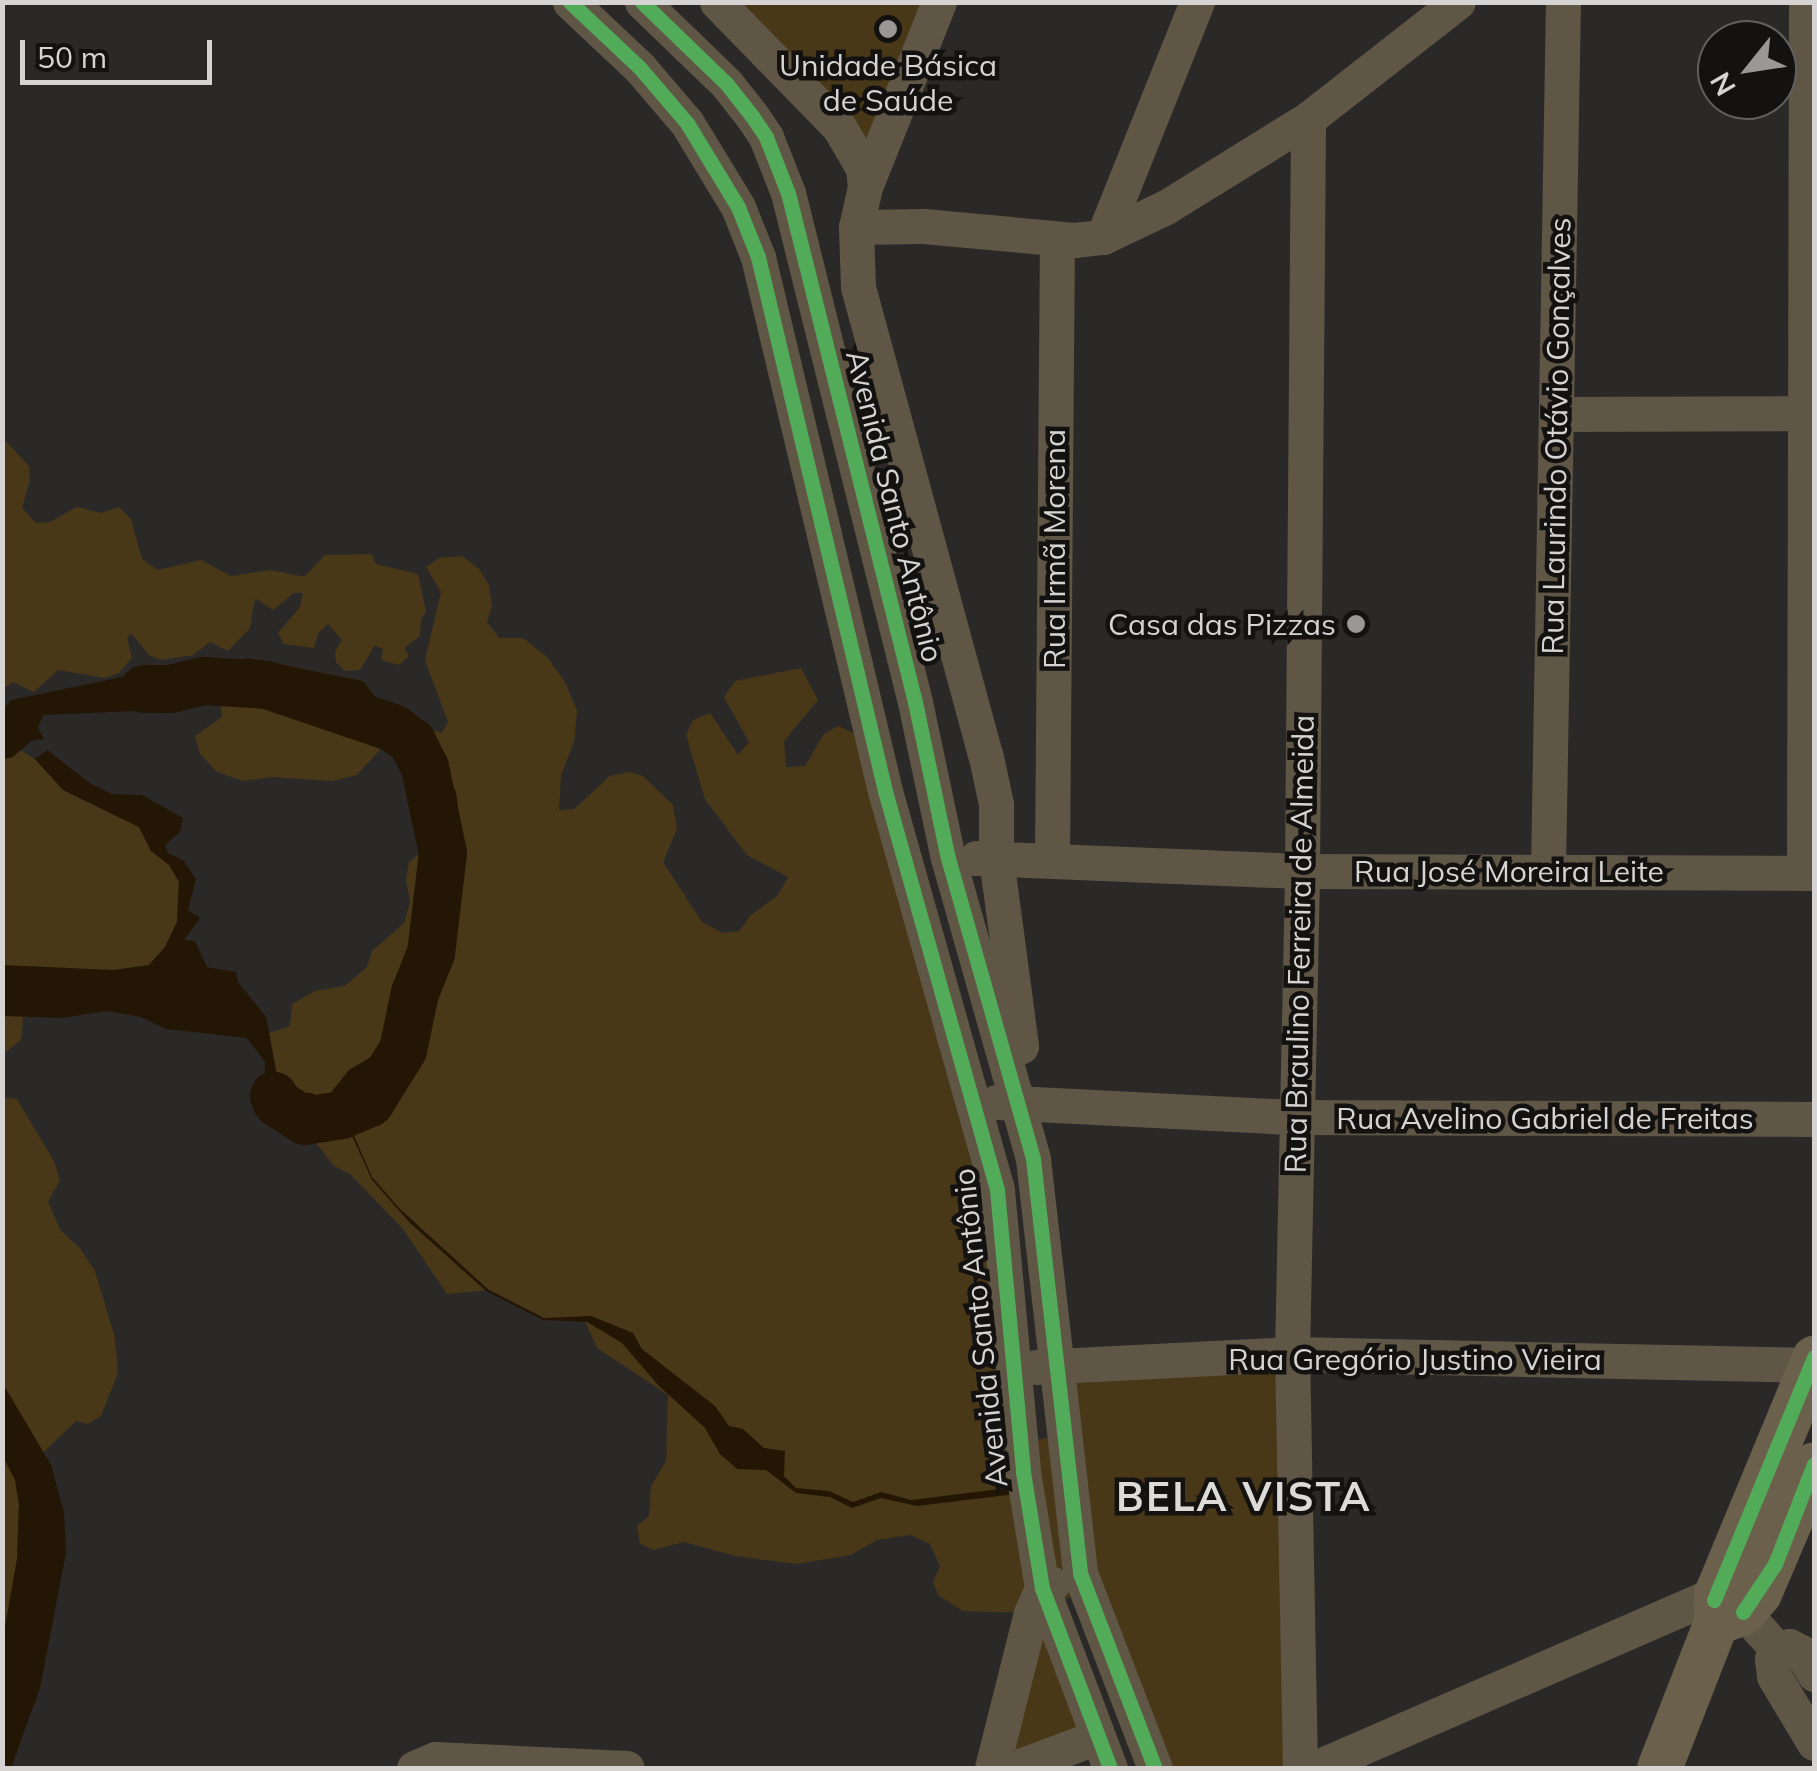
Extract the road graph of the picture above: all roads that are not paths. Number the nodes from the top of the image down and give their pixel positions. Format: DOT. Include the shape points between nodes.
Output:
graph roads {
  1 [pos="570,2"];
  2 [pos="642,2"];
  3 [pos="717,2"];
  4 [pos="939,2"];
  5 [pos="1196,2"];
  6 [pos="1458,2"];
  7 [pos="1563,2"];
  8 [pos="1806,2"];
  9 [pos="1810,68"];
  10 [pos="1308,119"];
  11 [pos="865,187"];
  12 [pos="856,227"];
  13 [pos="1102,238"];
  14 [pos="1057,239"];
  15 [pos="1811,350"];
  16 [pos="1807,413"];
  17 [pos="1557,414"];
  18 [pos="1808,515"];
  19 [pos="948,858"];
  20 [pos="996,858"];
  21 [pos="904,859"];
  22 [pos="1052,859"];
  23 [pos="1548,869"];
  24 [pos="1302,871"];
  25 [pos="1809,873"];
  26 [pos="976,1102"];
  27 [pos="1023,1102"];
  28 [pos="1297,1117"];
  29 [pos="1814,1119"];
  30 [pos="1292,1354"];
  31 [pos="1813,1362"];
  32 [pos="1057,1365"];
  33 [pos="1016,1369"];
  34 [pos="1814,1464"];
  35 [pos="1080,1573"];
  36 [pos="1042,1588"];
  37 [pos="1724,1611"];
  38 [pos="1778,1650"];
  39 [pos="1814,1674"];
  40 [pos="1814,1744"];
  41 [pos="1104,1753"];
  42 [pos="414,1768"];
  43 [pos="606,1768"];
  44 [pos="992,1768"];
  45 [pos="1015,1768"];
  46 [pos="1155,1768"];
  47 [pos="1300,1768"];
  48 [pos="1315,1768"];
  49 [pos="1659,1768"];
  1 -- 21 [label="street, Avenida Santo Antônio" via="687,123 738,207 758,257"];
  2 -- 19 [label="street, Avenida Santo Antônio" via="752,116 788,193"];
  3 -- 11 [label="street" via="839,127 857,154"];
  4 -- 11 [label="street"];
  5 -- 13 [label="street"];
  6 -- 10 [label="street"];
  7 -- 17 [label="street, Rua Laurindo Otávio Gonçalves"];
  8 -- 9 [label="street"];
  9 -- 15 [label="street"];
  10 -- 13 [label="street" via="1166,207"];
  10 -- 24 [label="street, Rua Braulino Ferreira de Almeida"];
  11 -- 12 [label="street"];
  12 -- 14 [label="street" via="924,226"];
  12 -- 20 [label="street" via="866,324 986,758 996,804"];
  13 -- 14 [label="street"];
  14 -- 22 [label="street, Rua Irmã Morena"];
  15 -- 16 [label="street"];
  16 -- 17 [label="street"];
  16 -- 18 [label="street"];
  17 -- 23 [label="street, Rua Laurindo Otávio Gonçalves"];
  18 -- 25 [label="street"];
  19 -- 20 [label="street, Rua José Moreira Leite"];
  19 -- 21 [label="street, Rua José Moreira Leite"];
  19 -- 27 [label="street, Avenida Santo Antônio"];
  20 -- 22 [label="street, Rua José Moreira Leite"];
  20 -- 27 [label="street"];
  21 -- 26 [label="street, Avenida Santo Antônio"];
  22 -- 24 [label="street, Rua José Moreira Leite"];
  23 -- 24 [label="street, Rua José Moreira Leite"];
  23 -- 25 [label="street, Rua José Moreira Leite"];
  24 -- 28 [label="street, Rua Braulino Ferreira de Almeida"];
  26 -- 27 [label="street, Rua Avelino Gabriel de Freitas"];
  26 -- 33 [label="street, Avenida Santo Antônio" via="997,1190"];
  27 -- 28 [label="street, Rua Avelino Gabriel de Freitas"];
  27 -- 32 [label="street, Avenida Santo Antônio"];
  28 -- 29 [label="street, Rua Avelino Gabriel de Freitas"];
  28 -- 30 [label="street, Rua Braulino Ferreira de Almeida"];
  30 -- 31 [label="street, Rua Gregório Justino Vieira"];
  30 -- 32 [label="street, Rua Gregório Justino Vieira"];
  30 -- 47 [label="street, Rua Braulino Ferreira de Almeida"];
  31 -- 37 [label="main road"];
  32 -- 33 [label="street, Rua Gregório Justino Vieira"];
  32 -- 35 [label="street, Avenida Santo Antônio"];
  33 -- 36 [label="street, Avenida Santo Antônio" via="1023,1472"];
  34 -- 37 [label="main road" via="1775,1564"];
  35 -- 36 [label="street"];
  35 -- 46 [label="street, Avenida Santo Antônio"];
  36 -- 41 [label="street, Avenida Santo Antônio"];
  36 -- 44 [label="street"];
  37 -- 38 [label="street"];
  37 -- 48 [label="street" via="1693,1603"];
  37 -- 49 [label="main road"];
  38 -- 39 [label="street" via="1800,1652"];
  38 -- 40 [label="street" via="1774,1676"];
  41 -- 45 [label="street"];
  42 -- 43 [label="street" via="435,1759"];
}
